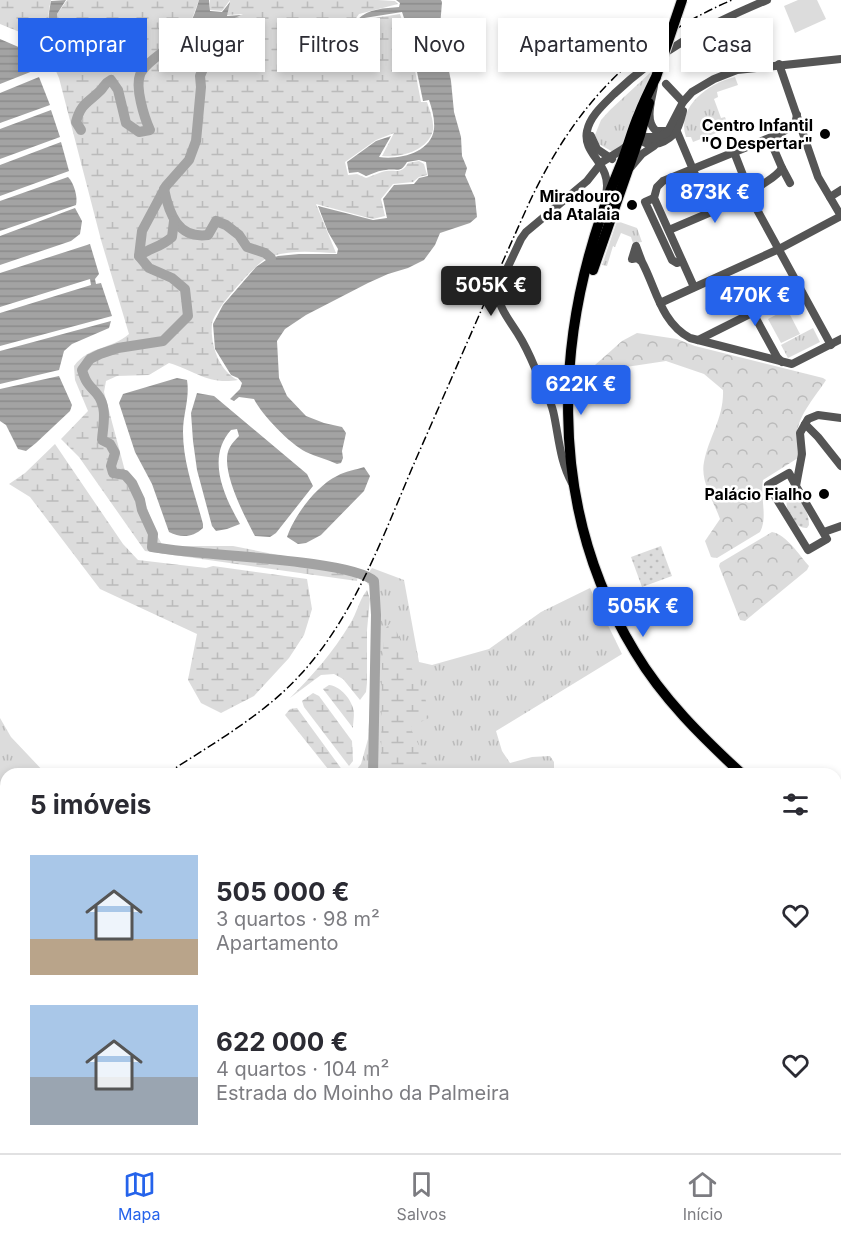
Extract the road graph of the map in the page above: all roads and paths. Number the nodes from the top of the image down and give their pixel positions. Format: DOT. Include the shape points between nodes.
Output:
graph roads {
  1 [pos="682,0"];
  2 [pos="766,0"];
  3 [pos="841,59"];
  4 [pos="779,64"];
  5 [pos="655,81"];
  6 [pos="708,82"];
  7 [pos="625,84"];
  8 [pos="666,84"];
  9 [pos="647,95"];
  10 [pos="683,102"];
  11 [pos="797,115"];
  12 [pos="792,127"];
  13 [pos="673,128"];
  14 [pos="803,133"];
  15 [pos="779,134"];
  16 [pos="639,138"];
  17 [pos="764,140"];
  18 [pos="663,142"];
  19 [pos="627,145"];
  20 [pos="774,150"];
  21 [pos="734,152"];
  22 [pos="635,159"];
  23 [pos="608,165"];
  24 [pos="782,168"];
  25 [pos="693,169"];
  26 [pos="790,183"];
  27 [pos="841,190"];
  28 [pos="751,195"];
  29 [pos="830,197"];
  30 [pos="654,198"];
  31 [pos="711,212"];
  32 [pos="841,216"];
  33 [pos="669,230"];
  34 [pos="779,249"];
  35 [pos="600,250"];
  36 [pos="632,260"];
  37 [pos="682,261"];
  38 [pos="694,287"];
  39 [pos="800,289"];
  40 [pos="660,303"];
  41 [pos="753,313"];
  42 [pos="841,339"];
  43 [pos="698,340"];
  44 [pos="831,345"];
  45 [pos="571,348"];
  46 [pos="771,355"];
  47 [pos="841,418"];
  48 [pos="805,424"];
  49 [pos="841,466"];
  50 [pos="573,486"];
  51 [pos="796,486"];
  52 [pos="841,526"];
  53 [pos="824,532"];
  54 [pos="736,768"];
  1 -- 5 [label="main road, bridge"];
  2 -- 7 [label="street" via="692,34"];
  3 -- 4 [label="street"];
  4 -- 6 [label="street" via="737,70"];
  4 -- 11 [label="street"];
  5 -- 9 [label="main road"];
  5 -- 13 [label="street" via="651,127 658,132"];
  5 -- 16 [label="main road"];
  6 -- 10 [label="street"];
  6 -- 13 [label="street" via="688,102"];
  7 -- 23 [label="street" via="592,132 593,143"];
  7 -- 23 [label="street" via="605,103 586,132 592,153"];
  8 -- 10 [label="street"];
  9 -- 16 [label="street" via="638,124"];
  9 -- 19 [label="main road"];
  10 -- 13 [label="street"];
  11 -- 12 [label="street"];
  11 -- 14 [label="street"];
  12 -- 14 [label="street"];
  12 -- 15 [label="street"];
  13 -- 16 [label="street" via="658,137"];
  13 -- 18 [label="street"];
  13 -- 25 [label="street"];
  14 -- 29 [label="street" via="818,177"];
  15 -- 17 [label="street"];
  15 -- 20 [label="street"];
  16 -- 18 [label="street" via="648,145"];
  16 -- 19 [label="street"];
  16 -- 22 [label="main road"];
  17 -- 20 [label="street"];
  17 -- 21 [label="street"];
  18 -- 22 [label="street"];
  19 -- 23 [label="main road"];
  20 -- 24 [label="street"];
  21 -- 25 [label="street"];
  21 -- 28 [label="street"];
  22 -- 23 [label="street"];
  22 -- 35 [label="main road"];
  23 -- 35 [label="street" via="622,173"];
  23 -- 45 [label="main road"];
  23 -- 50 [label="street" via="526,232 498,288 503,312 527,349 548,396 565,472"];
  24 -- 26 [label="street"];
  24 -- 28 [label="street"];
  25 -- 30 [label="street" via="659,184"];
  25 -- 31 [label="street"];
  27 -- 29 [label="street"];
  28 -- 31 [label="street"];
  28 -- 34 [label="street"];
  29 -- 32 [label="street"];
  30 -- 33 [label="street"];
  30 -- 37 [label="street" via="645,202 673,262"];
  31 -- 33 [label="street"];
  32 -- 34 [label="street"];
  33 -- 37 [label="street"];
  34 -- 38 [label="street"];
  34 -- 39 [label="street"];
  35 -- 45 [label="main road"];
  36 -- 40 [label="street" via="636,246"];
  37 -- 38 [label="street"];
  38 -- 40 [label="street"];
  39 -- 41 [label="street"];
  39 -- 44 [label="street"];
  40 -- 43 [label="street" via="676,330"];
  41 -- 43 [label="street"];
  41 -- 46 [label="street"];
  42 -- 44 [label="street"];
  43 -- 46 [label="street"];
  44 -- 46 [label="street" via="797,363 782,363"];
  45 -- 50 [label="main road" via="567,428"];
  47 -- 48 [label="street" via="818,415"];
  48 -- 49 [label="street"];
  48 -- 51 [label="street" via="800,433 802,454"];
  50 -- 54 [label="main road" via="598,581 635,653 676,710"];
  51 -- 53 [label="street"];
  51 -- 53 [label="street" via="789,473 768,485 808,550 827,539"];
  52 -- 53 [label="street"];
}
